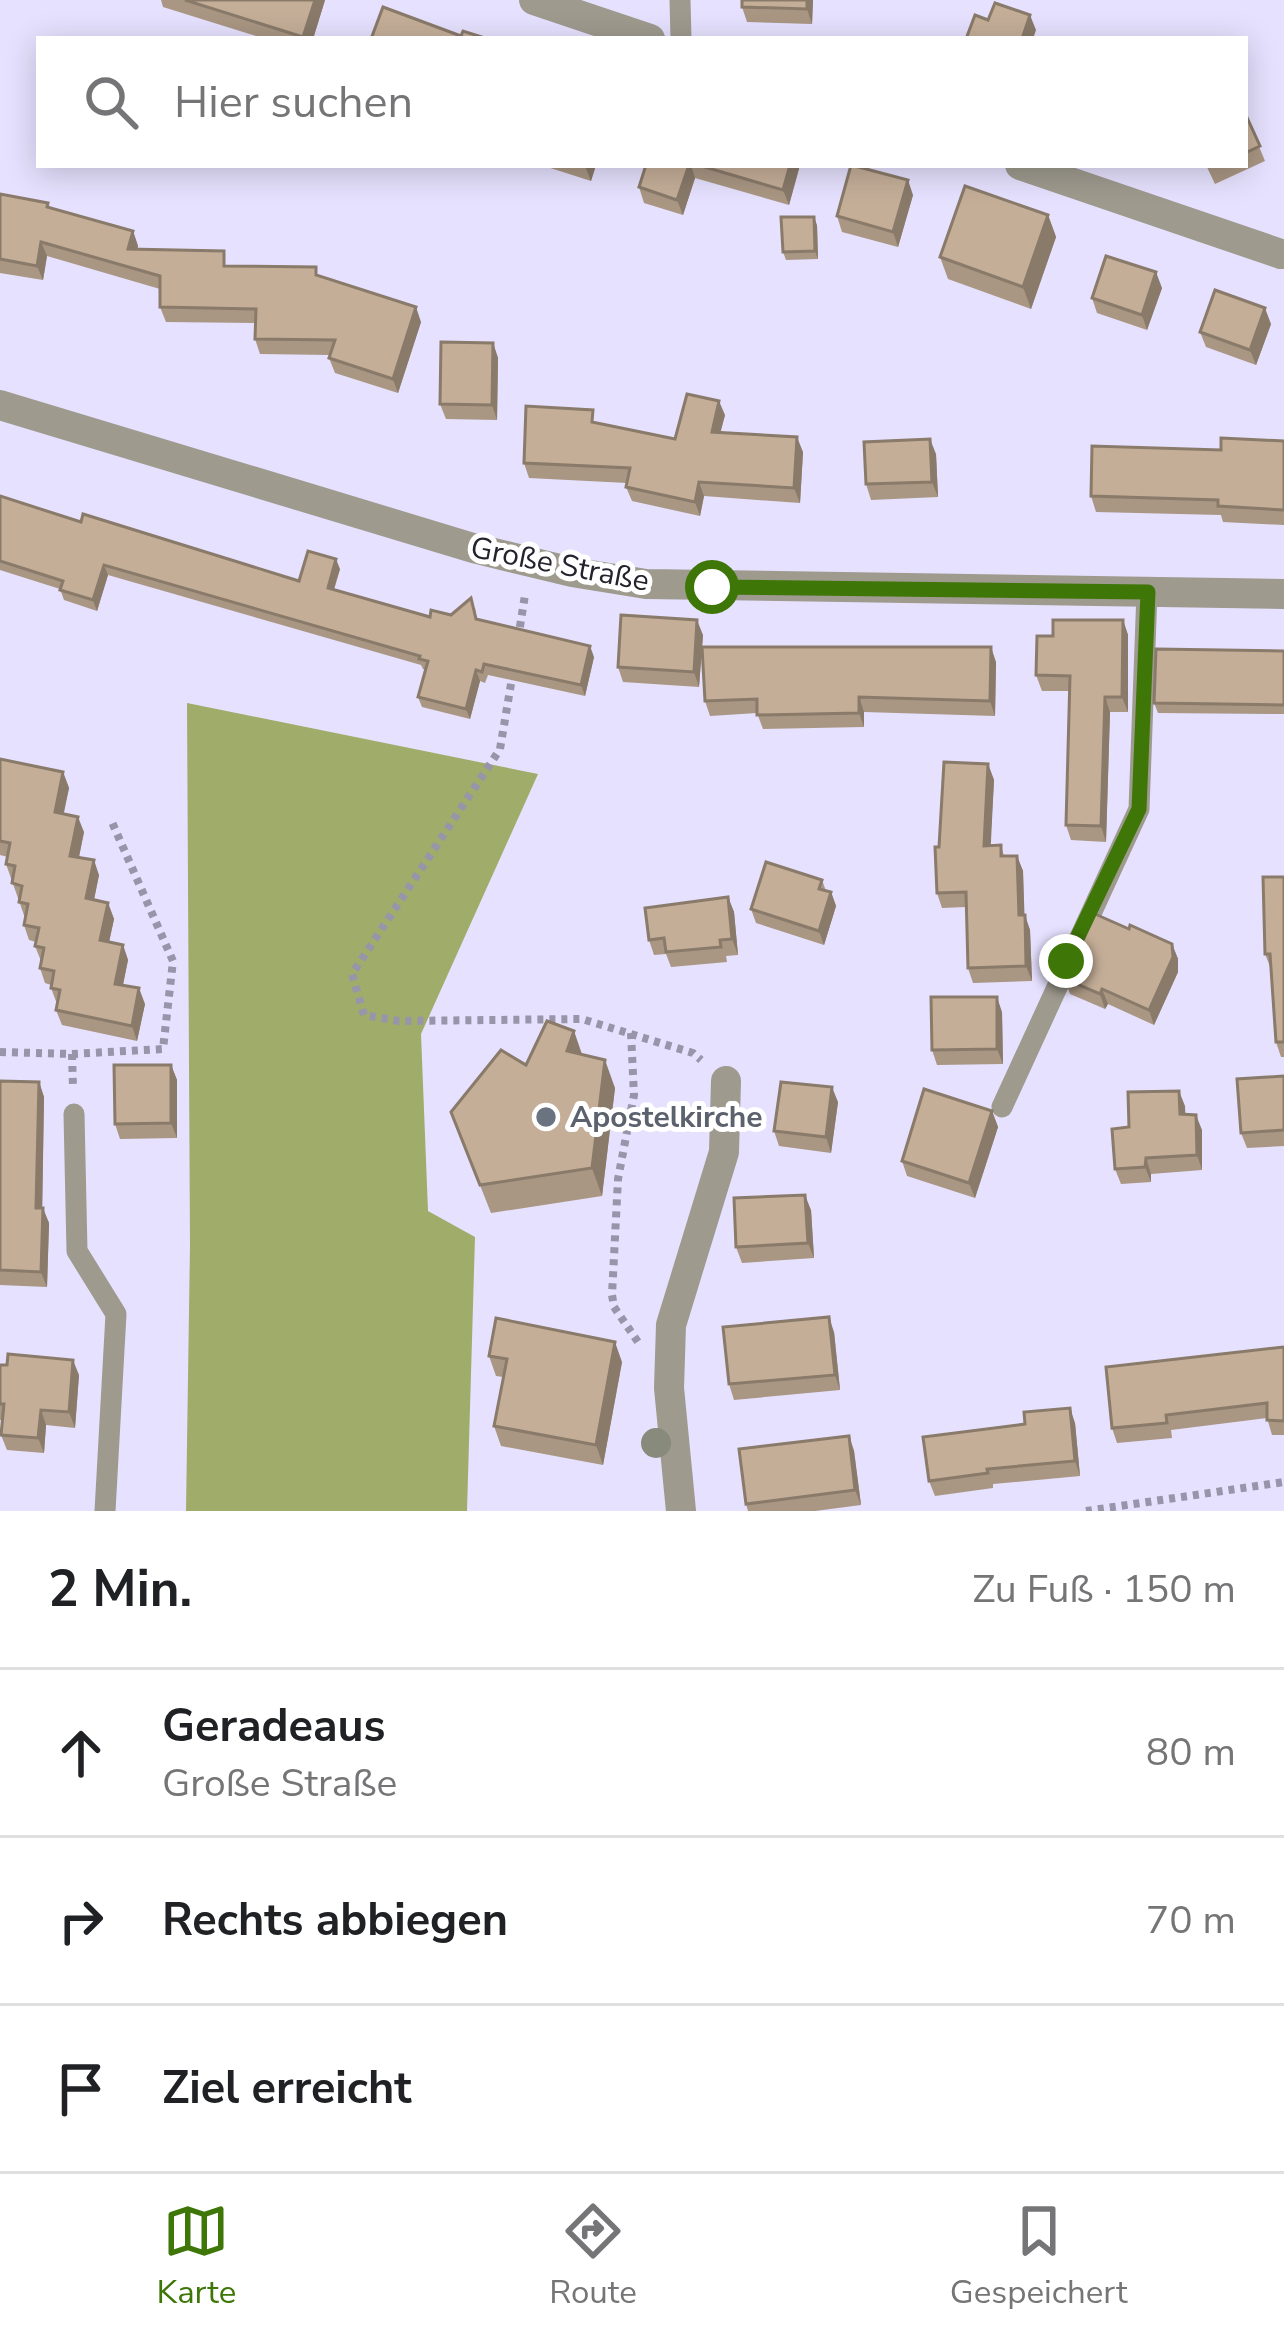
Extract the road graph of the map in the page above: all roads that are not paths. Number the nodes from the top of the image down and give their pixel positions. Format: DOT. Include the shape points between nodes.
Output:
graph roads {
  1 [pos="534,0"];
  2 [pos="680,0"];
  3 [pos="641,36"];
  4 [pos="681,36"];
  5 [pos="1029,168"];
  6 [pos="1282,254"];
  7 [pos="0,405"];
  8 [pos="1148,592"];
  9 [pos="1284,594"];
  10 [pos="726,1081"];
  11 [pos="1001,1107"];
  12 [pos="74,1114"];
  13 [pos="105,1511"];
  14 [pos="680,1511"];
  1 -- 3 [label="street"];
  2 -- 4 [label="lane"];
  5 -- 6 [label="street"];
  7 -- 8 [label="street, Große Straße" via="532,564 646,584"];
  8 -- 9 [label="street, Große Straße"];
  8 -- 11 [label="lane" via="1139,809"];
  10 -- 14 [label="street" via="724,1152 670,1324"];
  12 -- 13 [label="lane" via="77,1251 116,1314"];
}
